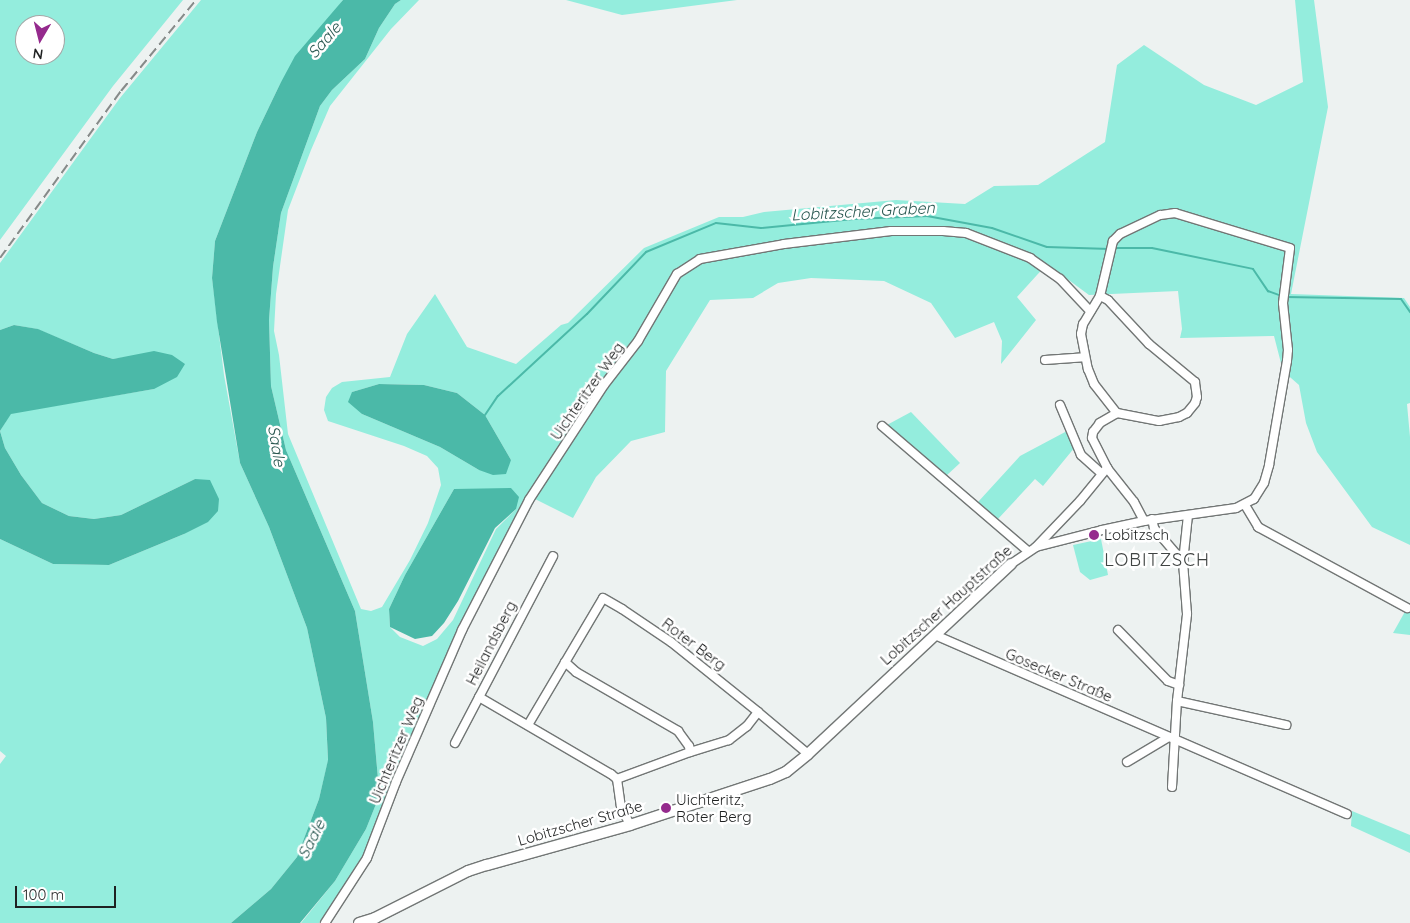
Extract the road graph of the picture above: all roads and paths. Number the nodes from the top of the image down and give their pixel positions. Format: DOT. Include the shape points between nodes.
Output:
graph roads {
  1 [pos="1100,296"];
  2 [pos="1090,311"];
  3 [pos="1084,357"];
  4 [pos="1046,360"];
  5 [pos="1060,405"];
  6 [pos="1118,413"];
  7 [pos="882,426"];
  8 [pos="1104,471"];
  9 [pos="1245,505"];
  10 [pos="1188,515"];
  11 [pos="1148,520"];
  12 [pos="1036,546"];
  13 [pos="1026,552"];
  14 [pos="552,556"];
  15 [pos="1183,562"];
  16 [pos="1012,564"];
  17 [pos="1407,608"];
  18 [pos="1118,630"];
  19 [pos="935,635"];
  20 [pos="565,662"];
  21 [pos="1179,685"];
  22 [pos="479,697"];
  23 [pos="1177,701"];
  24 [pos="758,712"];
  25 [pos="528,725"];
  26 [pos="1286,725"];
  27 [pos="1172,738"];
  28 [pos="455,743"];
  29 [pos="690,752"];
  30 [pos="808,754"];
  31 [pos="1127,762"];
  32 [pos="617,779"];
  33 [pos="1172,787"];
  34 [pos="1347,814"];
  35 [pos="630,825"];
  36 [pos="365,922"];
  37 [pos="325,923"];
  1 -- 2 [label="street"];
  1 -- 6 [label="street" via="1108,300 1149,344 1195,382 1197,397 1191,409 1179,417 1159,421"];
  1 -- 9 [label="street" via="1116,238 1160,215 1175,213 1290,248 1283,303 1288,350 1269,465 1259,493"];
  2 -- 3 [label="street" via="1081,334"];
  2 -- 37 [label="street, Uichteritzer Weg" via="1060,279 1030,258 966,233 890,231 784,244 700,259 677,274 638,341 604,385 529,500 462,630 367,858"];
  3 -- 4 [label="street"];
  3 -- 6 [label="street" via="1094,384"];
  5 -- 8 [label="street" via="1081,455"];
  6 -- 8 [label="street" via="1100,423 1093,432 1093,444"];
  7 -- 13 [label="street"];
  8 -- 11 [label="street"];
  8 -- 12 [label="street"];
  9 -- 10 [label="street, Lobitzscher Hauptstraße"];
  9 -- 17 [label="street" via="1263,530"];
  10 -- 11 [label="street, Lobitzscher Hauptstraße"];
  10 -- 15 [label="street"];
  11 -- 12 [label="street, Lobitzscher Hauptstraße"];
  11 -- 15 [label="street"];
  12 -- 13 [label="street, Lobitzscher Hauptstraße"];
  13 -- 16 [label="street, Lobitzscher Hauptstraße"];
  14 -- 22 [label="street, Heilandsberg"];
  15 -- 21 [label="street" via="1187,614"];
  16 -- 19 [label="street, Lobitzscher Hauptstraße"];
  18 -- 21 [label="street" via="1168,681"];
  19 -- 27 [label="street, Gosecker Straße"];
  19 -- 30 [label="street, Lobitzscher Hauptstraße"];
  20 -- 24 [label="street, Roter Berg" via="603,598 670,642"];
  20 -- 25 [label="street, Roter Berg"];
  20 -- 29 [label="street" via="576,672 678,731"];
  21 -- 23 [label="street"];
  22 -- 25 [label="street"];
  22 -- 28 [label="street, Heilandsberg"];
  23 -- 26 [label="street"];
  23 -- 27 [label="street"];
  24 -- 29 [label="street" via="729,740"];
  24 -- 30 [label="street"];
  25 -- 32 [label="street"];
  27 -- 31 [label="street"];
  27 -- 33 [label="street"];
  27 -- 34 [label="street, Gosecker Straße"];
  29 -- 32 [label="street"];
  30 -- 35 [label="street, Lobitzscher Straße" via="786,772 770,779"];
  32 -- 35 [label="street" via="622,806"];
  35 -- 36 [label="street, Lobitzscher Straße" via="468,871"];
}
